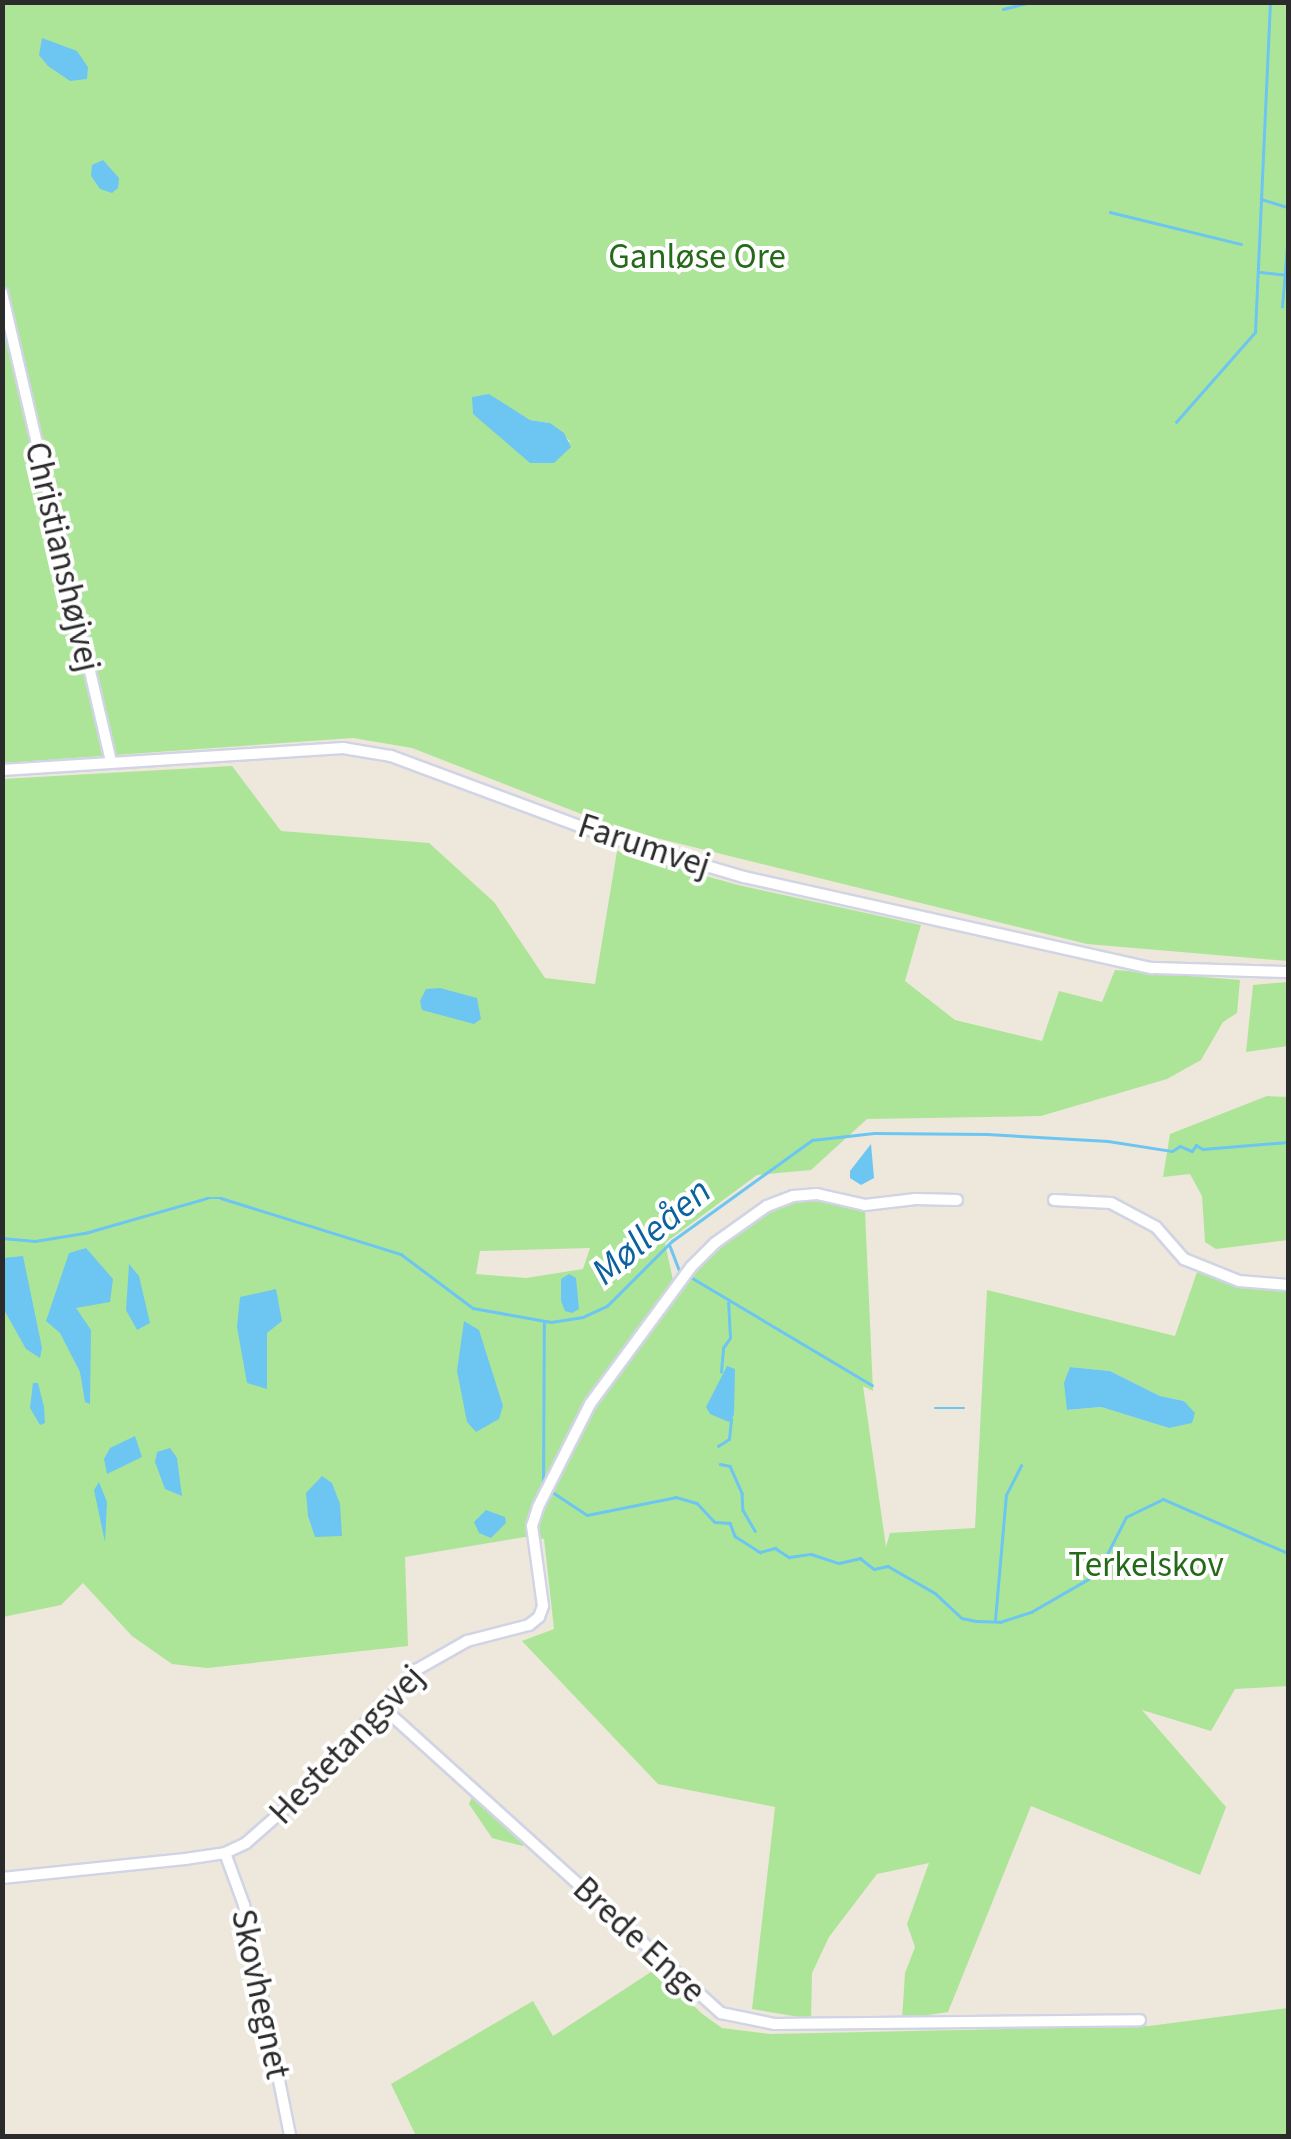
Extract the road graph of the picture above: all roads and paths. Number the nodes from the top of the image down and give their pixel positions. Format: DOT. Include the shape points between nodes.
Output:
graph roads {
  1 [pos="2,293"];
  2 [pos="111,763"];
  3 [pos="2,770"];
  4 [pos="1288,972"];
  5 [pos="957,1200"];
  6 [pos="1054,1200"];
  7 [pos="1288,1285"];
  8 [pos="380,1705"];
  9 [pos="226,1853"];
  10 [pos="2,1878"];
  11 [pos="1140,2020"];
  12 [pos="290,2136"];
  1 -- 2 [label="street, Christianshøjvej"];
  2 -- 3 [label="street, Farumvej"];
  2 -- 4 [label="street, Farumvej" via="343,748 390,756 612,838 744,877 1152,968"];
  5 -- 8 [label="street, Hestetangsvej" via="865,1205 793,1196 714,1243 590,1404 538,1507 532,1526 540,1617 440,1654"];
  6 -- 7 [label="street" via="1111,1203 1156,1227 1184,1259 1239,1281"];
  8 -- 9 [label="street, Hestetangsvej" via="262,1831"];
  8 -- 11 [label="street, Brede Enge" via="720,2013 774,2024"];
  9 -- 10 [label="street, Hestetangsvej"];
  9 -- 12 [label="street, Skovhegnet" via="244,1904"];
}
